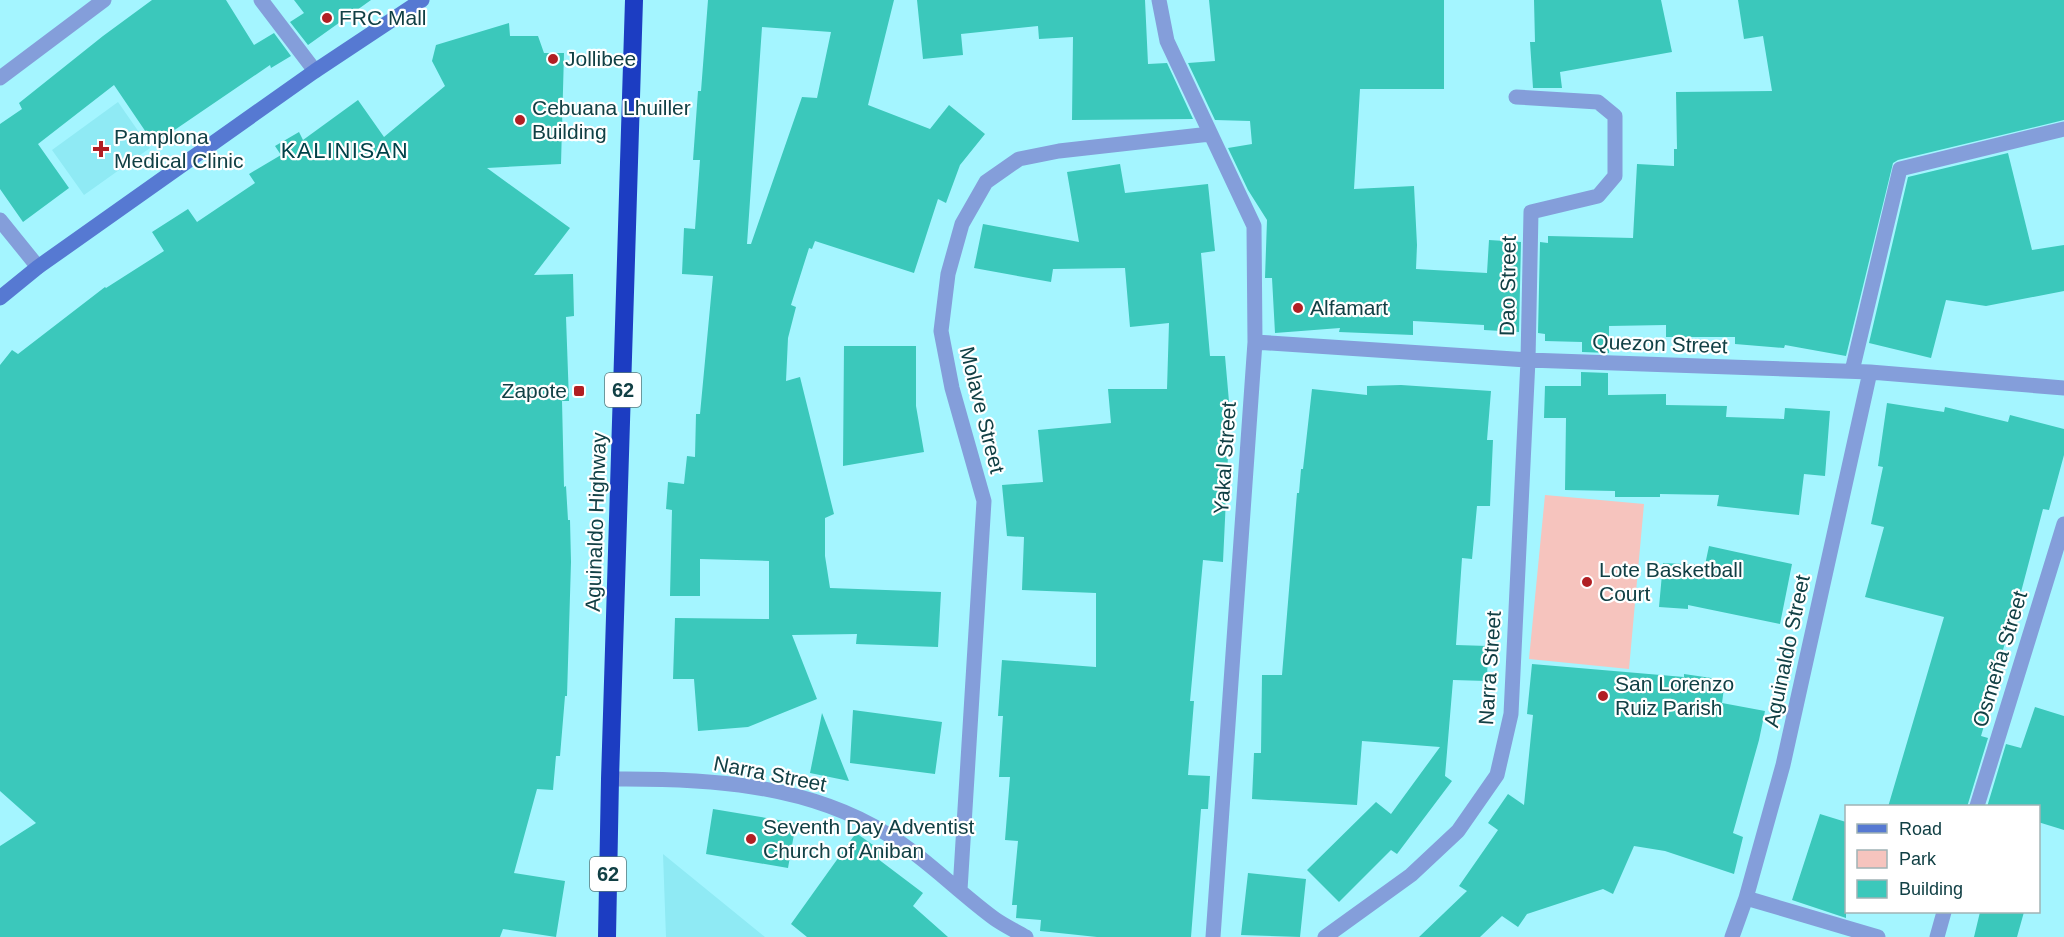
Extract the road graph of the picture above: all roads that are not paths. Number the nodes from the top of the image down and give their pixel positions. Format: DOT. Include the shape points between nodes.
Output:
graph roads {
  1 [pos="104,0"];
  2 [pos="261,0"];
  3 [pos="422,0"];
  4 [pos="634,0"];
  5 [pos="1159,0"];
  6 [pos="315,71"];
  7 [pos="0,78"];
  8 [pos="1516,97"];
  9 [pos="2064,129"];
  10 [pos="1210,134"];
  11 [pos="0,219"];
  12 [pos="38,267"];
  13 [pos="0,298"];
  14 [pos="1255,342"];
  15 [pos="1528,360"];
  16 [pos="1852,371"];
  17 [pos="1870,372"];
  18 [pos="2064,388"];
  19 [pos="2064,524"];
  20 [pos="609,779"];
  21 [pos="1978,805"];
  22 [pos="960,890"];
  23 [pos="1746,897"];
  24 [pos="1944,913"];
  25 [pos="607,937"];
  26 [pos="1026,937"];
  27 [pos="1212,937"];
  28 [pos="1325,937"];
  29 [pos="1732,937"];
  30 [pos="1878,937"];
  31 [pos="1937,937"];
  1 -- 7 [label="street"];
  2 -- 6 [label="street"];
  3 -- 6 [label="main road"];
  4 -- 20 [label="highway, Aguinaldo Highway / 62"];
  5 -- 10 [label="street, Yakal Street" via="1167,41"];
  6 -- 12 [label="main road"];
  8 -- 15 [label="street, Dao Street" via="1598,102 1615,116 1615,177 1598,196 1531,212"];
  9 -- 16 [label="street" via="1900,169"];
  10 -- 14 [label="street, Yakal Street" via="1254,226"];
  10 -- 22 [label="street, Molave Street" via="1019,159 986,182 962,224 948,274 941,331 952,388 984,501"];
  11 -- 12 [label="street"];
  12 -- 13 [label="main road"];
  14 -- 15 [label="street, Quezon Street"];
  14 -- 27 [label="street, Yakal Street"];
  15 -- 16 [label="street, Quezon Street"];
  15 -- 28 [label="street, Narra Street" via="1511,714 1497,775 1458,831 1411,875"];
  16 -- 17 [label="street, Quezon Street"];
  17 -- 18 [label="street, Quezon Street"];
  17 -- 23 [label="street, Aguinaldo Street" via="1783,765"];
  19 -- 21 [label="street, Osmeña Street"];
  20 -- 22 [label="street, Narra Street" via="666,778 744,785 806,799 843,811 888,834"];
  20 -- 25 [label="highway, Aguinaldo Highway / 62"];
  22 -- 26 [label="street, Narra Street" via="995,919"];
  23 -- 29 [label="street, Aguinaldo Street"];
  23 -- 30 [label="street"];
  24 -- 31 [label="street"];
}
